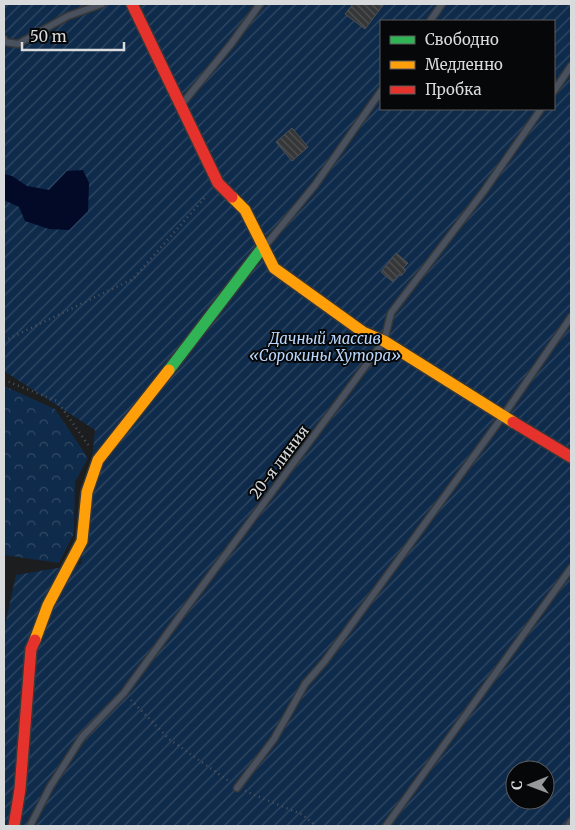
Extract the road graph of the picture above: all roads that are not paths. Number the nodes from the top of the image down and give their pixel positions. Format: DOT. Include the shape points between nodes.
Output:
graph roads {
  1 [pos="102,4"];
  2 [pos="132,4"];
  3 [pos="260,4"];
  4 [pos="442,4"];
  5 [pos="431,20"];
  6 [pos="4,39"];
  7 [pos="571,66"];
  8 [pos="555,90"];
  9 [pos="380,92"];
  10 [pos="181,105"];
  11 [pos="541,110"];
  12 [pos="263,247"];
  13 [pos="571,316"];
  14 [pos="384,341"];
  15 [pos="503,416"];
  16 [pos="571,457"];
  17 [pos="571,568"];
  18 [pos="237,788"];
  19 [pos="571,822"];
  20 [pos="14,826"];
  21 [pos="30,826"];
  22 [pos="386,826"];
  23 [pos="568,826"];
  1 -- 6 [label="lane" via="68,16 18,44"];
  2 -- 10 [label="street"];
  3 -- 10 [label="lane"];
  4 -- 5 [label="lane"];
  7 -- 8 [label="lane"];
  9 -- 12 [label="lane" via="316,185"];
  10 -- 12 [label="street" via="218,182 245,210"];
  11 -- 14 [label="lane, 20-я линия" via="391,313"];
  12 -- 14 [label="street" via="274,268 362,332"];
  12 -- 20 [label="street" via="98,460 87,492 82,541 48,605 31,649 22,769"];
  13 -- 15 [label="lane"];
  14 -- 15 [label="street"];
  14 -- 21 [label="lane, 20-я линия" via="124,693 82,737"];
  15 -- 16 [label="street"];
  15 -- 18 [label="lane" via="305,684 274,739"];
  17 -- 22 [label="lane"];
  19 -- 23 [label="lane"];
}
